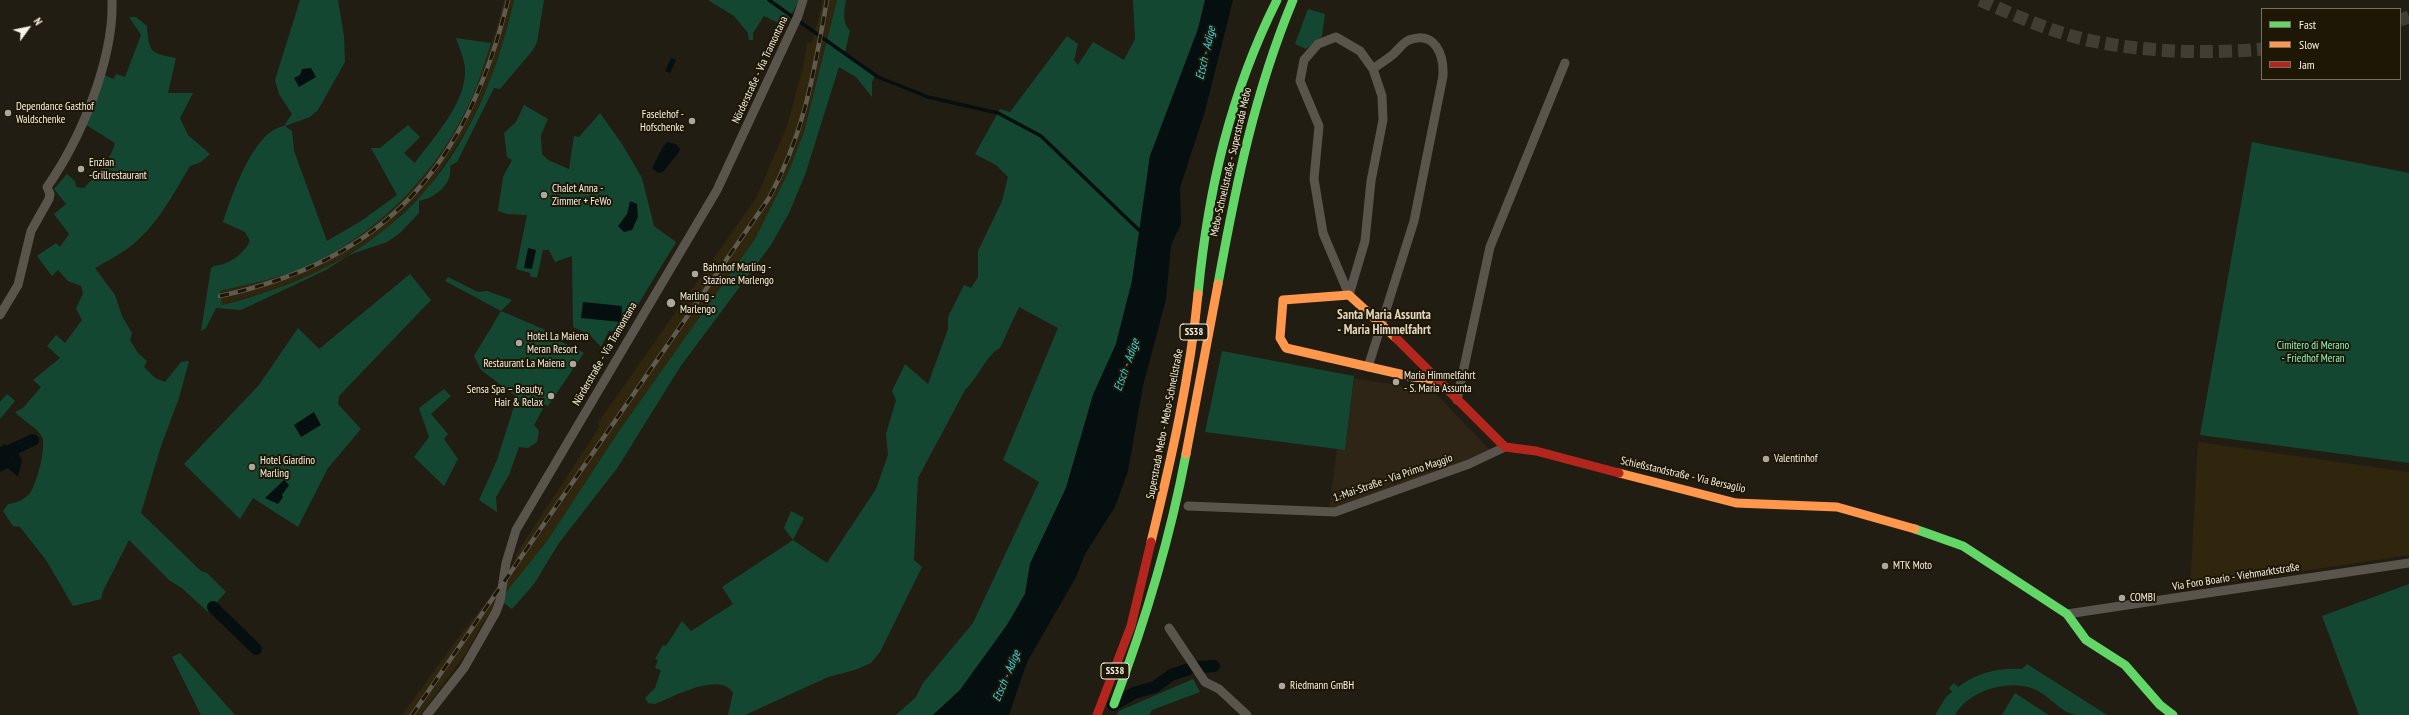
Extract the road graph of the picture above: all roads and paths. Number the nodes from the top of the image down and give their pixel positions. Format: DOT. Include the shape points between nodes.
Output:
graph roads {
  1 [pos="112,0"];
  2 [pos="803,0"];
  3 [pos="1266,0"];
  4 [pos="1277,0"];
  5 [pos="1293,0"];
  6 [pos="1304,0"];
  7 [pos="1279,34"];
  8 [pos="1257,40"];
  9 [pos="1565,63"];
  10 [pos="1373,68"];
  11 [pos="1348,295"];
  12 [pos="0,315"];
  13 [pos="1383,325"];
  14 [pos="1368,367"];
  15 [pos="1438,380"];
  16 [pos="1458,400"];
  17 [pos="1505,447"];
  18 [pos="1188,506"];
  19 [pos="2409,563"];
  20 [pos="2067,614"];
  21 [pos="1169,628"];
  22 [pos="427,715"];
  23 [pos="1097,715"];
  24 [pos="1110,715"];
  25 [pos="1247,715"];
  26 [pos="2174,715"];
  1 -- 12 [label="street" via="113,15 101,74 83,123 66,157 47,186 49,199 31,231 18,285"];
  2 -- 22 [label="street, Nörderstraße - Via Tramontana" via="798,16 717,190 516,530 496,612 464,668"];
  3 -- 8 [label="main road" via="1261,12"];
  4 -- 8 [label="main road, SS38"];
  5 -- 7 [label="main road, Mebo-Schnellstraße - Superstrada Mebo / SS38"];
  6 -- 7 [label="main road" via="1294,17"];
  7 -- 24 [label="main road, Mebo-Schnellstraße - Superstrada Mebo / SS38" via="1260,88 1243,156 1187,456 1143,629"];
  8 -- 23 [label="main road, Superstrada Mebo - Mebo-Schnellstraße / SS38" via="1237,92 1219,157 1201,261 1193,342 1173,451 1131,626"];
  9 -- 16 [label="street" via="1490,247"];
  10 -- 11 [label="street" via="1382,96 1383,120 1371,181 1365,241"];
  10 -- 11 [label="street" via="1360,50 1336,37 1318,44 1304,60 1300,82 1319,126 1314,179 1323,233"];
  10 -- 13 [label="street" via="1392,56 1408,40 1424,38 1438,48 1444,61 1414,221"];
  11 -- 13 [label="main road"];
  11 -- 14 [label="main road" via="1283,300 1280,338 1286,348"];
  13 -- 14 [label="street"];
  13 -- 15 [label="main road"];
  14 -- 15 [label="main road"];
  15 -- 16 [label="main road"];
  16 -- 17 [label="main road"];
  17 -- 18 [label="street, 1.-Mai-Straße - Via Primo Maggio" via="1469,464 1335,512"];
  17 -- 20 [label="main road, Schießstandstraße - Via Bersaglio" via="1536,451 1736,502 1837,507 1911,528 1963,546"];
  19 -- 20 [label="street, Via Foro Boario - Viehmarktstraße"];
  20 -- 26 [label="main road, Schießstandstraße - Via Bersaglio" via="2086,640 2124,666 2160,705"];
  21 -- 25 [label="street" via="1205,682 1219,689"];
}
